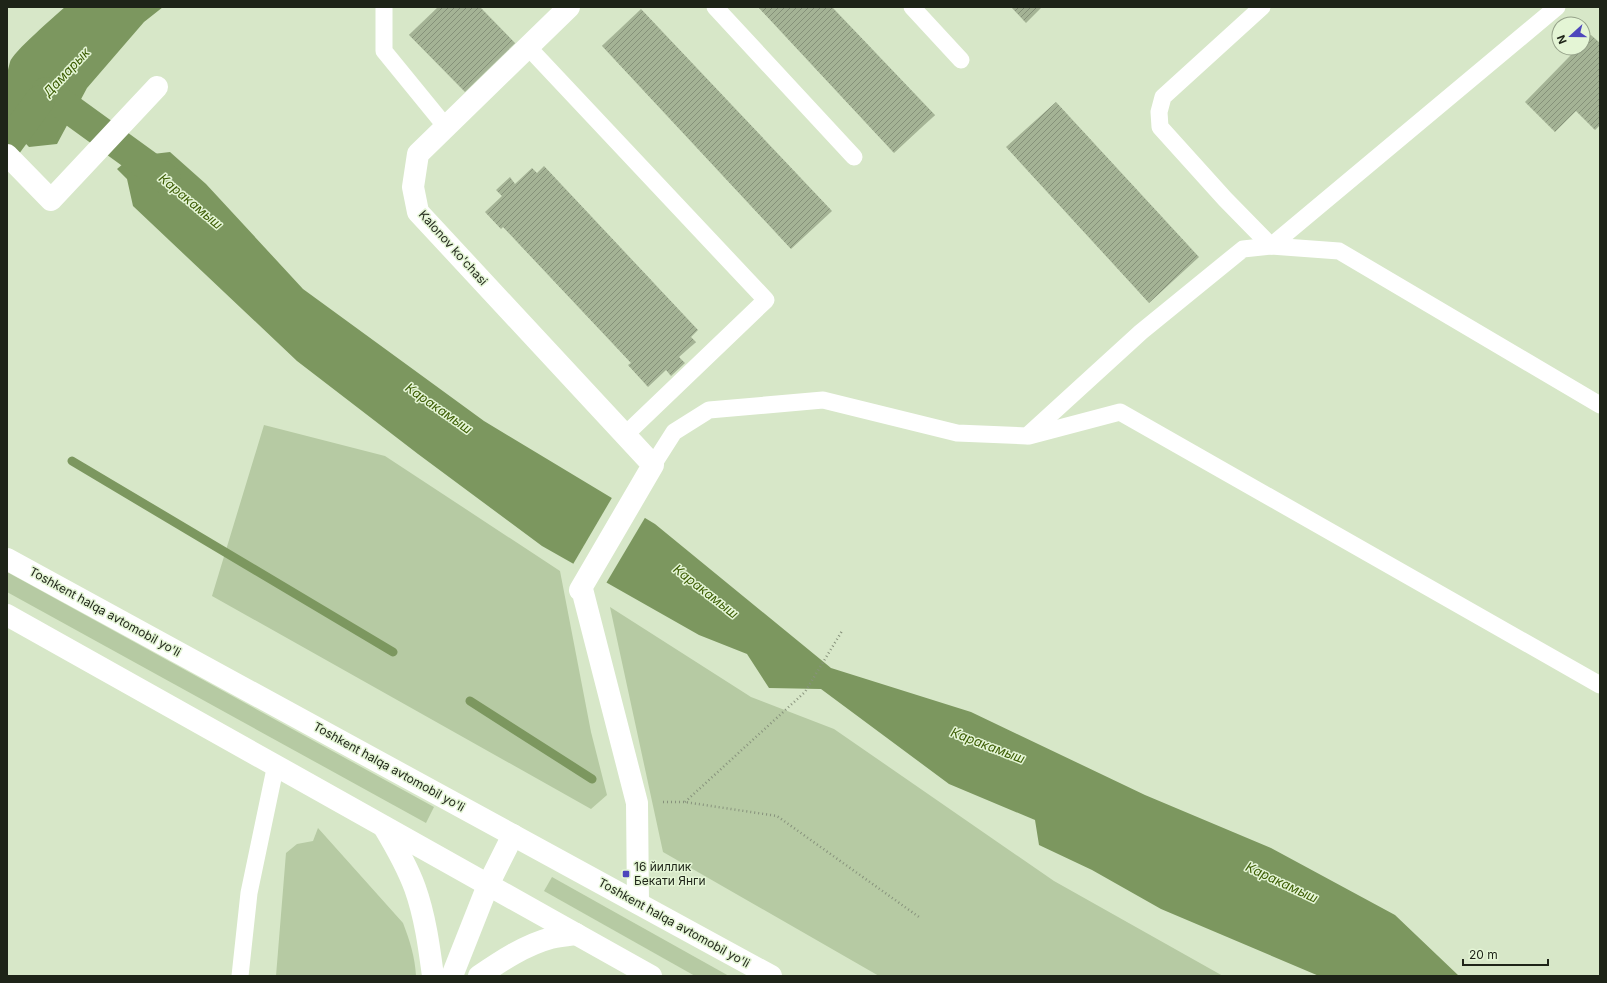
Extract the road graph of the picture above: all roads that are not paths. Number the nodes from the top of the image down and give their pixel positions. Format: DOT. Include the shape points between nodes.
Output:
graph roads {
  1 [pos="384,7"];
  2 [pos="569,7"];
  3 [pos="715,7"];
  4 [pos="912,7"];
  5 [pos="1262,7"];
  6 [pos="1557,7"];
  7 [pos="528,47"];
  8 [pos="961,60"];
  9 [pos="157,87"];
  10 [pos="446,127"];
  11 [pos="7,155"];
  12 [pos="854,158"];
  13 [pos="1271,246"];
  14 [pos="1600,405"];
  15 [pos="625,435"];
  16 [pos="1027,436"];
  17 [pos="649,471"];
  18 [pos="7,559"];
  19 [pos="7,615"];
  20 [pos="1600,685"];
  21 [pos="276,764"];
  22 [pos="384,827"];
  23 [pos="513,835"];
  24 [pos="488,885"];
  25 [pos="638,903"];
  26 [pos="576,934"];
  27 [pos="240,976"];
  28 [pos="433,976"];
  29 [pos="452,976"];
  30 [pos="479,976"];
  31 [pos="651,976"];
  32 [pos="772,976"];
  1 -- 10 [label="lane" via="384,52"];
  2 -- 7 [label="main road, Kalonov ko'chasi"];
  3 -- 12 [label="lane"];
  4 -- 8 [label="lane"];
  5 -- 13 [label="lane" via="1163,96 1159,112 1160,127"];
  6 -- 13 [label="lane"];
  7 -- 10 [label="main road, Kalonov ko'chasi"];
  7 -- 15 [label="lane" via="766,300"];
  9 -- 11 [label="main road" via="51,200"];
  10 -- 15 [label="main road, Kalonov ko'chasi" via="418,154 413,187 418,212"];
  13 -- 14 [label="lane" via="1339,251"];
  13 -- 16 [label="lane" via="1243,249 1141,332"];
  15 -- 17 [label="main road, Kalonov ko'chasi"];
  16 -- 17 [label="lane" via="957,433 823,400 709,410 674,432"];
  16 -- 20 [label="lane" via="1120,412"];
  17 -- 25 [label="main road" via="580,590 582,589 637,803"];
  18 -- 23 [label="main road, Toshkent halqa avtomobil yo'li"];
  19 -- 21 [label="main road"];
  21 -- 22 [label="main road"];
  21 -- 27 [label="lane" via="250,893"];
  22 -- 24 [label="main road"];
  22 -- 28 [label="main road" via="415,889 427,934"];
  23 -- 24 [label="main road"];
  23 -- 25 [label="main road, Toshkent halqa avtomobil yo'li"];
  24 -- 26 [label="main road"];
  24 -- 29 [label="main road"];
  25 -- 32 [label="main road, Toshkent halqa avtomobil yo'li"];
  26 -- 30 [label="main road" via="538,943 515,953"];
  26 -- 31 [label="main road"];
}
